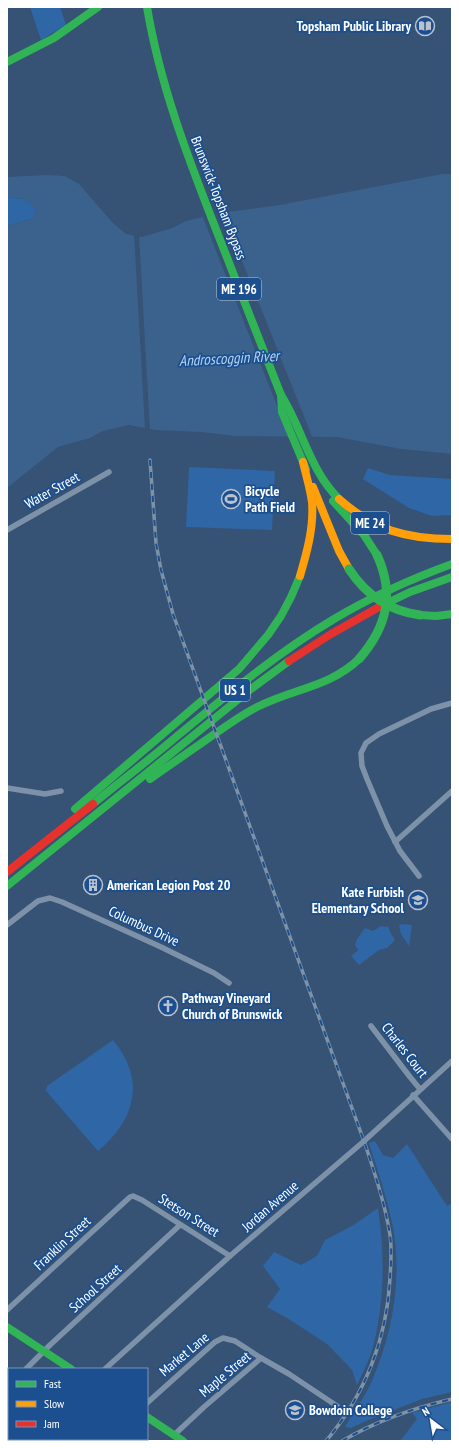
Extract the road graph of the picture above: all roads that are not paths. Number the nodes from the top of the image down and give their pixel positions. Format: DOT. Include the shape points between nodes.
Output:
graph roads {
  1 [pos="98,7"];
  2 [pos="147,7"];
  3 [pos="7,62"];
  4 [pos="281,395"];
  5 [pos="303,462"];
  6 [pos="313,462"];
  7 [pos="109,472"];
  8 [pos="7,530"];
  9 [pos="452,539"];
  10 [pos="452,564"];
  11 [pos="452,577"];
  12 [pos="452,614"];
  13 [pos="452,703"];
  14 [pos="7,788"];
  15 [pos="126,790"];
  16 [pos="61,791"];
  17 [pos="452,791"];
  18 [pos="395,842"];
  19 [pos="38,847"];
  20 [pos="7,872"];
  21 [pos="419,876"];
  22 [pos="7,886"];
  23 [pos="7,925"];
  24 [pos="229,983"];
  25 [pos="371,1026"];
  26 [pos="452,1061"];
  27 [pos="420,1088"];
  28 [pos="413,1095"];
  29 [pos="452,1139"];
  30 [pos="133,1196"];
  31 [pos="180,1225"];
  32 [pos="230,1256"];
  33 [pos="7,1310"];
  34 [pos="7,1327"];
  35 [pos="44,1352"];
  36 [pos="261,1358"];
  37 [pos="27,1368"];
  38 [pos="69,1368"];
  39 [pos="106,1368"];
  40 [pos="148,1402"];
  41 [pos="337,1406"];
  42 [pos="148,1419"];
  43 [pos="174,1435"];
  44 [pos="183,1441"];
  1 -- 3 [label="main road" via="81,21 34,50"];
  2 -- 4 [label="main road, Brunswick-Topsham Bypass / ME 196" via="164,87 198,183"];
  4 -- 5 [label="main road, ME 196" via="282,412"];
  4 -- 6 [label="main road, ME 196" via="291,410"];
  5 -- 12 [label="main road, ME 24, bridge" via="339,551 361,585 380,601 402,612 420,616"];
  5 -- 19 [label="main road" via="311,499 310,542 292,596 271,632 239,669 58,824"];
  6 -- 9 [label="main road, ME 24" via="336,496 371,523 397,534 425,539"];
  6 -- 15 [label="main road, bridge" via="315,474 325,490 370,542 383,566 387,597 385,611 382,624 371,646 346,671 329,681 255,708 141,785"];
  7 -- 8 [label="street, Water Street"];
  10 -- 19 [label="main road, US 1" via="377,595 299,641"];
  11 -- 15 [label="main road, US 1" via="367,613 311,646 275,671"];
  13 -- 18 [label="street" via="431,709 379,734 363,747 361,759 364,773"];
  14 -- 16 [label="street" via="45,794"];
  15 -- 22 [label="main road, US 1"];
  17 -- 18 [label="street"];
  18 -- 21 [label="street"];
  19 -- 20 [label="main road, US 1"];
  23 -- 24 [label="street, Columbus Drive" via="38,901 50,898 132,934 214,973"];
  25 -- 27 [label="street, Charles Court"];
  26 -- 27 [label="street, Jordan Avenue"];
  27 -- 28 [label="street, Jordan Avenue"];
  28 -- 29 [label="street"];
  28 -- 32 [label="street, Jordan Avenue" via="363,1142"];
  30 -- 31 [label="street, Stetson Street"];
  30 -- 33 [label="street, Franklin Street"];
  31 -- 32 [label="street, Stetson Street"];
  31 -- 35 [label="street, School Street"];
  32 -- 39 [label="street, Jordan Avenue"];
  34 -- 35 [label="main road"];
  35 -- 37 [label="street, School Street"];
  35 -- 38 [label="main road"];
  36 -- 40 [label="street, Market Lane" via="235,1341 224,1338 215,1342"];
  36 -- 41 [label="street, Maple Street"];
  36 -- 43 [label="street, Maple Street"];
  42 -- 43 [label="main road"];
  43 -- 44 [label="main road"];
}
